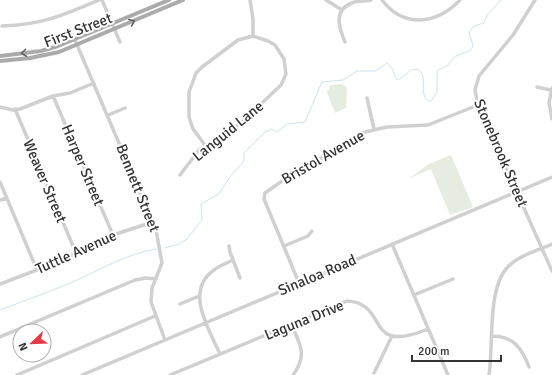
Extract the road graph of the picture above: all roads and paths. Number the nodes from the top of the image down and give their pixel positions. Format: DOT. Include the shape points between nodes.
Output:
graph roads {
  1 [pos="99,0"];
  2 [pos="102,0"];
  3 [pos="169,0"];
  4 [pos="183,0"];
  5 [pos="250,0"];
  6 [pos="326,0"];
  7 [pos="371,0"];
  8 [pos="382,0"];
  9 [pos="460,0"];
  10 [pos="535,0"];
  11 [pos="342,10"];
  12 [pos="112,24"];
  13 [pos="2,26"];
  14 [pos="114,29"];
  15 [pos="253,36"];
  16 [pos="75,40"];
  17 [pos="120,42"];
  18 [pos="345,42"];
  19 [pos="77,45"];
  20 [pos="0,56"];
  21 [pos="0,61"];
  22 [pos="94,83"];
  23 [pos="537,87"];
  24 [pos="551,89"];
  25 [pos="54,96"];
  26 [pos="367,98"];
  27 [pos="478,105"];
  28 [pos="0,107"];
  29 [pos="125,108"];
  30 [pos="15,110"];
  31 [pos="108,115"];
  32 [pos="552,119"];
  33 [pos="374,129"];
  34 [pos="205,145"];
  35 [pos="180,175"];
  36 [pos="552,177"];
  37 [pos="0,182"];
  38 [pos="516,192"];
  39 [pos="7,198"];
  40 [pos="0,200"];
  41 [pos="153,222"];
  42 [pos="312,231"];
  43 [pos="113,235"];
  44 [pos="392,244"];
  45 [pos="552,244"];
  46 [pos="229,246"];
  47 [pos="284,246"];
  48 [pos="542,248"];
  49 [pos="76,253"];
  50 [pos="233,260"];
  51 [pos="37,270"];
  52 [pos="552,272"];
  53 [pos="240,278"];
  54 [pos="156,279"];
  55 [pos="453,280"];
  56 [pos="299,283"];
  57 [pos="0,284"];
  58 [pos="414,295"];
  59 [pos="199,296"];
  60 [pos="180,304"];
  61 [pos="155,316"];
  62 [pos="206,322"];
  63 [pos="291,324"];
  64 [pos="428,329"];
  65 [pos="392,336"];
  66 [pos="492,336"];
  67 [pos="0,337"];
  68 [pos="165,340"];
  69 [pos="220,354"];
  70 [pos="529,367"];
  71 [pos="374,373"];
  72 [pos="17,375"];
  73 [pos="82,375"];
  74 [pos="170,375"];
  75 [pos="293,375"];
  76 [pos="448,375"];
  77 [pos="489,375"];
  1 -- 13 [label="street" via="48,20"];
  2 -- 12 [label="street"];
  3 -- 12 [label="main road, First Street"];
  14 -- 4 [label="main road, First Street, one-way"];
  5 -- 15 [label="street"];
  6 -- 11 [label="street"];
  7 -- 11 [label="street" via="352,3"];
  8 -- 9 [label="street" via="398,14 409,19 423,20 446,13"];
  10 -- 27 [label="street, Stonebrook Street" via="513,35 479,76 475,90"];
  11 -- 18 [label="street" via="338,24"];
  12 -- 14 [label="street"];
  12 -- 16 [label="main road, First Street"];
  14 -- 17 [label="street"];
  14 -- 19 [label="main road, First Street"];
  15 -- 34 [label="street" via="232,43 202,66 192,80 189,92 189,117 193,129"];
  15 -- 34 [label="street, Languid Lane" via="268,41 280,52 286,67 284,81 278,90 241,123"];
  16 -- 19 [label="street, Bennett Street"];
  16 -- 20 [label="main road, First Street, one-way" via="50,49"];
  19 -- 21 [label="main road, First Street" via="43,56"];
  19 -- 22 [label="street, Bennett Street"];
  22 -- 25 [label="street" via="70,93"];
  22 -- 31 [label="street, Bennett Street"];
  23 -- 24 [label="street"];
  24 -- 32 [label="street" via="549,103"];
  25 -- 30 [label="street"];
  25 -- 43 [label="street, Harper Street"];
  26 -- 33 [label="street"];
  27 -- 33 [label="street, Bristol Avenue" via="428,125"];
  27 -- 38 [label="street, Stonebrook Street"];
  28 -- 30 [label="street"];
  29 -- 31 [label="street"];
  30 -- 49 [label="street, Weaver Street"];
  31 -- 41 [label="street, Bennett Street"];
  33 -- 47 [label="street, Bristol Avenue" via="347,141 265,193 264,199"];
  34 -- 35 [label="street, Languid Lane" via="194,155"];
  36 -- 38 [label="street, Sinaloa Road"];
  37 -- 39 [label="street"];
  38 -- 44 [label="street, Sinaloa Road"];
  38 -- 48 [label="street, Stonebrook Street"];
  39 -- 40 [label="street"];
  39 -- 51 [label="street"];
  41 -- 43 [label="street, Tuttle Avenue"];
  41 -- 54 [label="street, Bennett Street" via="162,258 161,269"];
  42 -- 47 [label="street" via="308,236"];
  43 -- 49 [label="street, Tuttle Avenue"];
  44 -- 56 [label="street, Sinaloa Road"];
  44 -- 58 [label="street"];
  45 -- 48 [label="street"];
  46 -- 50 [label="street"];
  47 -- 56 [label="street, Bristol Avenue"];
  48 -- 52 [label="street, Stonebrook Street"];
  48 -- 66 [label="street" via="513,262 500,275 496,290"];
  49 -- 51 [label="street, Tuttle Avenue"];
  50 -- 53 [label="street"];
  50 -- 59 [label="street" via="208,274"];
  51 -- 57 [label="street, Tuttle Avenue"];
  54 -- 61 [label="street, Bennett Street" via="151,297"];
  54 -- 67 [label="street" via="135,280"];
  55 -- 58 [label="street"];
  56 -- 62 [label="street, Sinaloa Road"];
  58 -- 64 [label="street"];
  59 -- 60 [label="street"];
  59 -- 62 [label="street"];
  61 -- 68 [label="street, Bennett Street"];
  61 -- 72 [label="street"];
  62 -- 68 [label="street, Sinaloa Road"];
  62 -- 69 [label="street"];
  63 -- 65 [label="street, Laguna Drive" via="341,303 354,302 368,308 380,328"];
  63 -- 69 [label="street, Laguna Drive"];
  63 -- 75 [label="street" via="302,354 300,366"];
  64 -- 65 [label="street" via="406,337"];
  64 -- 76 [label="street"];
  65 -- 71 [label="street"];
  66 -- 70 [label="street" via="504,337 516,343 524,353"];
  66 -- 77 [label="street"];
  68 -- 73 [label="street, Sinaloa Road"];
  69 -- 74 [label="street, Laguna Drive"];
}
